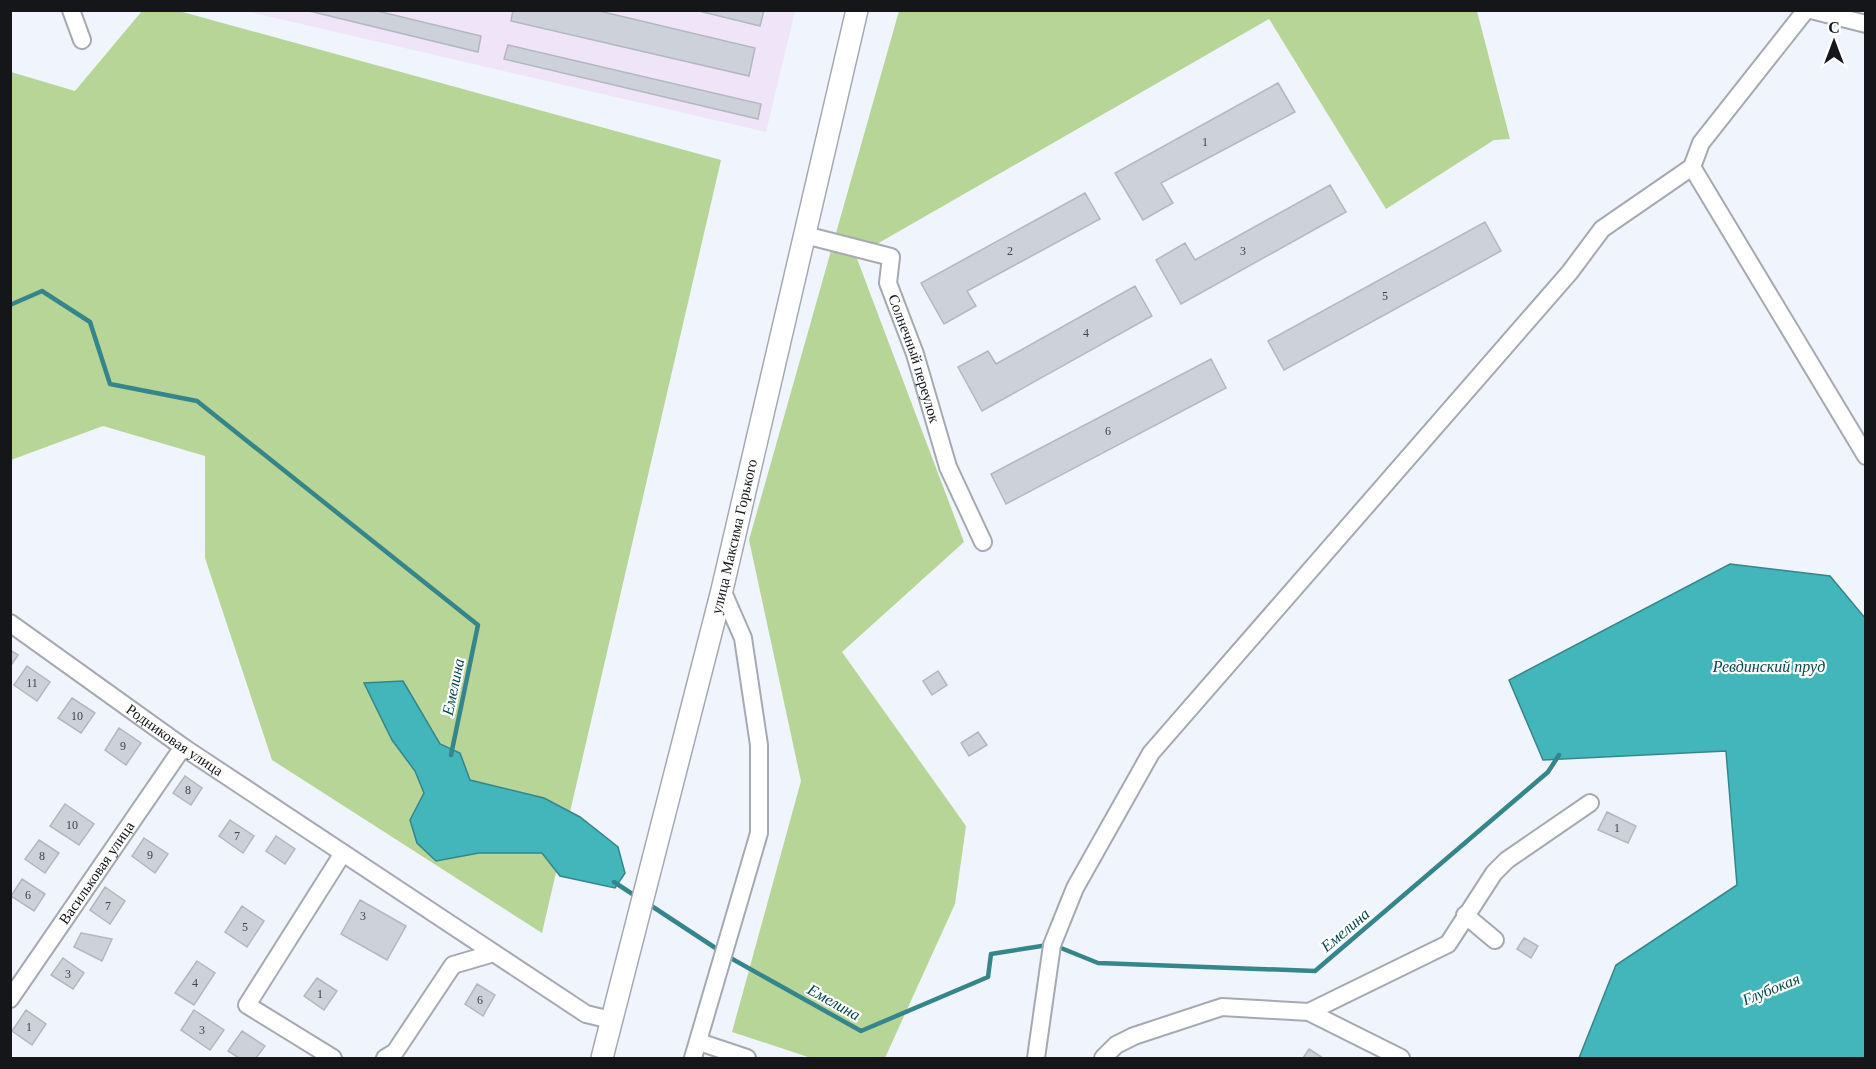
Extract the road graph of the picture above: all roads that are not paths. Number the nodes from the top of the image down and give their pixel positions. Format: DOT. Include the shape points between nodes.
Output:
graph roads {
  1 [pos="71,10"];
  2 [pos="857,10"];
  3 [pos="1806,10"];
  4 [pos="1811,10"];
  5 [pos="1866,24"];
  6 [pos="82,40"];
  7 [pos="1692,167"];
  8 [pos="805,235"];
  9 [pos="1866,456"];
  10 [pos="982,542"];
  11 [pos="722,590"];
  12 [pos="10,624"];
  13 [pos="183,747"];
  14 [pos="1590,803"];
  15 [pos="343,853"];
  16 [pos="1465,915"];
  17 [pos="1495,940"];
  18 [pos="494,953"];
  19 [pos="10,999"];
  20 [pos="1309,1012"];
  21 [pos="610,1020"];
  22 [pos="699,1042"];
  23 [pos="1038,1058"];
  24 [pos="333,1059"];
  25 [pos="385,1059"];
  26 [pos="602,1059"];
  27 [pos="693,1059"];
  28 [pos="747,1059"];
  29 [pos="1103,1059"];
  30 [pos="1401,1059"];
  1 -- 6 [label="street"];
  2 -- 8 [label="main road, улица Максима Горького"];
  3 -- 7 [label="street" via="1701,143"];
  4 -- 5 [label="street"];
  7 -- 9 [label="street"];
  7 -- 23 [label="street" via="1602,230 1151,753 1075,888 1052,945"];
  8 -- 10 [label="street, Солнечный переулок" via="891,257 888,283 915,354 948,467"];
  8 -- 11 [label="main road, улица Максима Горького"];
  11 -- 21 [label="main road, улица Максима Горького"];
  11 -- 22 [label="street" via="745,649 759,746 759,834"];
  12 -- 13 [label="street, Родниковая улица"];
  13 -- 15 [label="street, Родниковая улица"];
  13 -- 19 [label="street, Васильковая улица"];
  14 -- 16 [label="street" via="1507,860"];
  15 -- 18 [label="street, Родниковая улица"];
  15 -- 24 [label="street" via="247,1005"];
  16 -- 17 [label="street"];
  16 -- 20 [label="street" via="1448,944"];
  18 -- 21 [label="street, Родниковая улица" via="586,1014"];
  18 -- 25 [label="street" via="453,965 395,1052"];
  20 -- 29 [label="street" via="1222,1007 1134,1036 1116,1045"];
  20 -- 30 [label="street"];
  21 -- 26 [label="main road, улица Максима Горького"];
  22 -- 27 [label="street"];
  22 -- 28 [label="street"];
}
